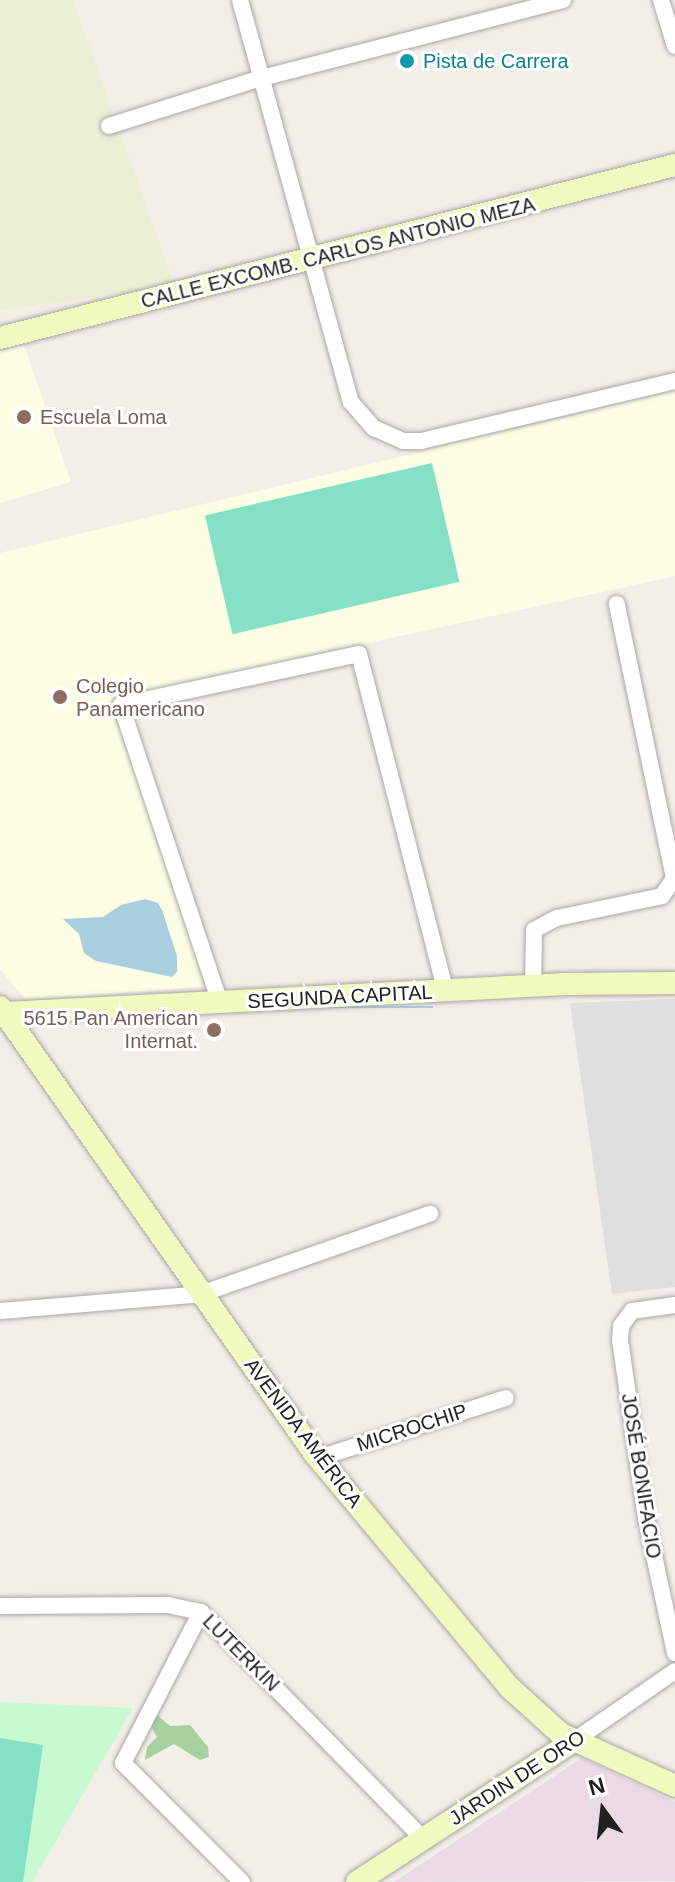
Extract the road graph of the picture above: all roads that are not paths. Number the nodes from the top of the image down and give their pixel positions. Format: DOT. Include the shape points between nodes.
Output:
graph roads {
  1 [pos="240,0"];
  2 [pos="563,0"];
  3 [pos="661,0"];
  4 [pos="675,46"];
  5 [pos="258,79"];
  6 [pos="109,126"];
  7 [pos="675,165"];
  8 [pos="311,261"];
  9 [pos="0,338"];
  10 [pos="675,381"];
  11 [pos="617,604"];
  12 [pos="675,983"];
  13 [pos="533,986"];
  14 [pos="446,992"];
  15 [pos="220,1003"];
  16 [pos="2,1010"];
  17 [pos="430,1214"];
  18 [pos="201,1294"];
  19 [pos="675,1305"];
  20 [pos="0,1311"];
  21 [pos="506,1398"];
  22 [pos="319,1458"];
  23 [pos="0,1606"];
  24 [pos="201,1612"];
  25 [pos="675,1653"];
  26 [pos="675,1671"];
  27 [pos="575,1740"];
  28 [pos="675,1786"];
  29 [pos="423,1839"];
  30 [pos="242,1882"];
  31 [pos="357,1882"];
  1 -- 5 [label="street"];
  2 -- 5 [label="street"];
  3 -- 4 [label="street"];
  5 -- 6 [label="street"];
  5 -- 8 [label="street"];
  7 -- 8 [label="street, CALLE EXCOMB. CARLOS ANTONIO MEZA"];
  8 -- 9 [label="street, CALLE EXCOMB. CARLOS ANTONIO MEZA"];
  8 -- 10 [label="street" via="355,411 374,428 403,441"];
  11 -- 13 [label="street" via="674,878 662,896 557,918 534,930"];
  12 -- 13 [label="street, SEGUNDA CAPITAL"];
  13 -- 14 [label="street, SEGUNDA CAPITAL"];
  14 -- 15 [label="street, SEGUNDA CAPITAL"];
  14 -- 15 [label="street" via="359,654 121,705"];
  15 -- 16 [label="street, SEGUNDA CAPITAL"];
  16 -- 18 [label="street, AVENIDA AMÉRICA"];
  17 -- 18 [label="street"];
  18 -- 20 [label="street"];
  18 -- 22 [label="street, AVENIDA AMÉRICA"];
  19 -- 25 [label="street, JOSÉ BONIFACIO" via="625,1317 620,1340 646,1518"];
  21 -- 22 [label="street, MICROCHIP"];
  22 -- 27 [label="street, AVENIDA AMÉRICA" via="509,1687 547,1724"];
  23 -- 24 [label="street, LUTERKIN" via="168,1605"];
  24 -- 29 [label="street, LUTERKIN"];
  24 -- 30 [label="street" via="123,1763"];
  26 -- 27 [label="street, JARDIN DE ORO"];
  27 -- 28 [label="street, AVENIDA AMÉRICA"];
  27 -- 29 [label="street, JARDIN DE ORO"];
  29 -- 31 [label="street, JARDIN DE ORO"];
}
